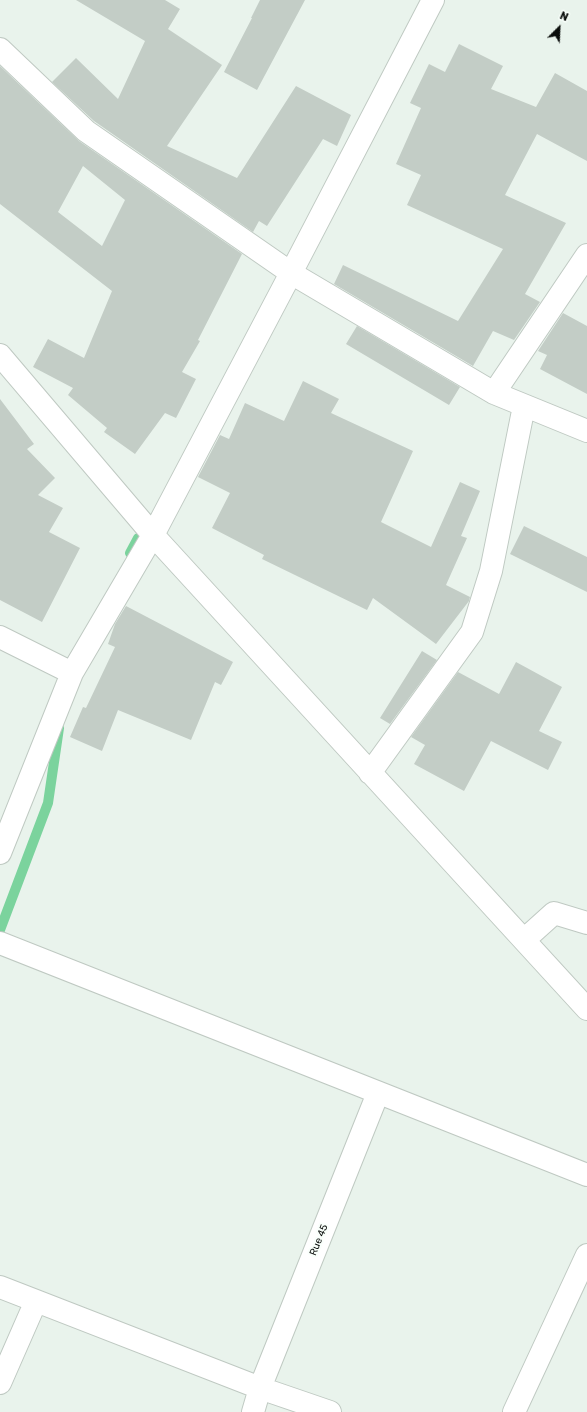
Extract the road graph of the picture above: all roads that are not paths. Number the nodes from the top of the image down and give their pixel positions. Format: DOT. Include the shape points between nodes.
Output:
graph roads {
  1 [pos="433,0"];
  2 [pos="0,49"];
  3 [pos="587,255"];
  4 [pos="291,273"];
  5 [pos="0,355"];
  6 [pos="494,393"];
  7 [pos="524,406"];
  8 [pos="587,431"];
  9 [pos="153,535"];
  10 [pos="0,637"];
  11 [pos="72,673"];
  12 [pos="370,773"];
  13 [pos="0,853"];
  14 [pos="587,923"];
  15 [pos="524,940"];
  16 [pos="0,943"];
  17 [pos="587,1009"];
  18 [pos="378,1092"];
  19 [pos="587,1175"];
  20 [pos="587,1255"];
  21 [pos="0,1286"];
  22 [pos="36,1301"];
  23 [pos="0,1383"];
  24 [pos="260,1388"];
  25 [pos="253,1412"];
  26 [pos="330,1412"];
  27 [pos="514,1412"];
  1 -- 4 [label="street"];
  2 -- 4 [label="street" via="86,131"];
  3 -- 6 [label="street"];
  4 -- 6 [label="street"];
  4 -- 9 [label="street"];
  5 -- 9 [label="street"];
  6 -- 7 [label="street"];
  7 -- 8 [label="street"];
  7 -- 12 [label="street" via="491,571 472,632"];
  9 -- 11 [label="street"];
  9 -- 12 [label="street"];
  10 -- 11 [label="street"];
  11 -- 13 [label="street"];
  12 -- 15 [label="street"];
  14 -- 15 [label="street" via="554,913"];
  15 -- 17 [label="street"];
  16 -- 18 [label="street"];
  18 -- 19 [label="street"];
  18 -- 24 [label="street, Rue 45"];
  20 -- 27 [label="street"];
  21 -- 22 [label="street"];
  22 -- 23 [label="street"];
  22 -- 24 [label="street"];
  24 -- 25 [label="street, Rue 45"];
  24 -- 26 [label="street"];
}
